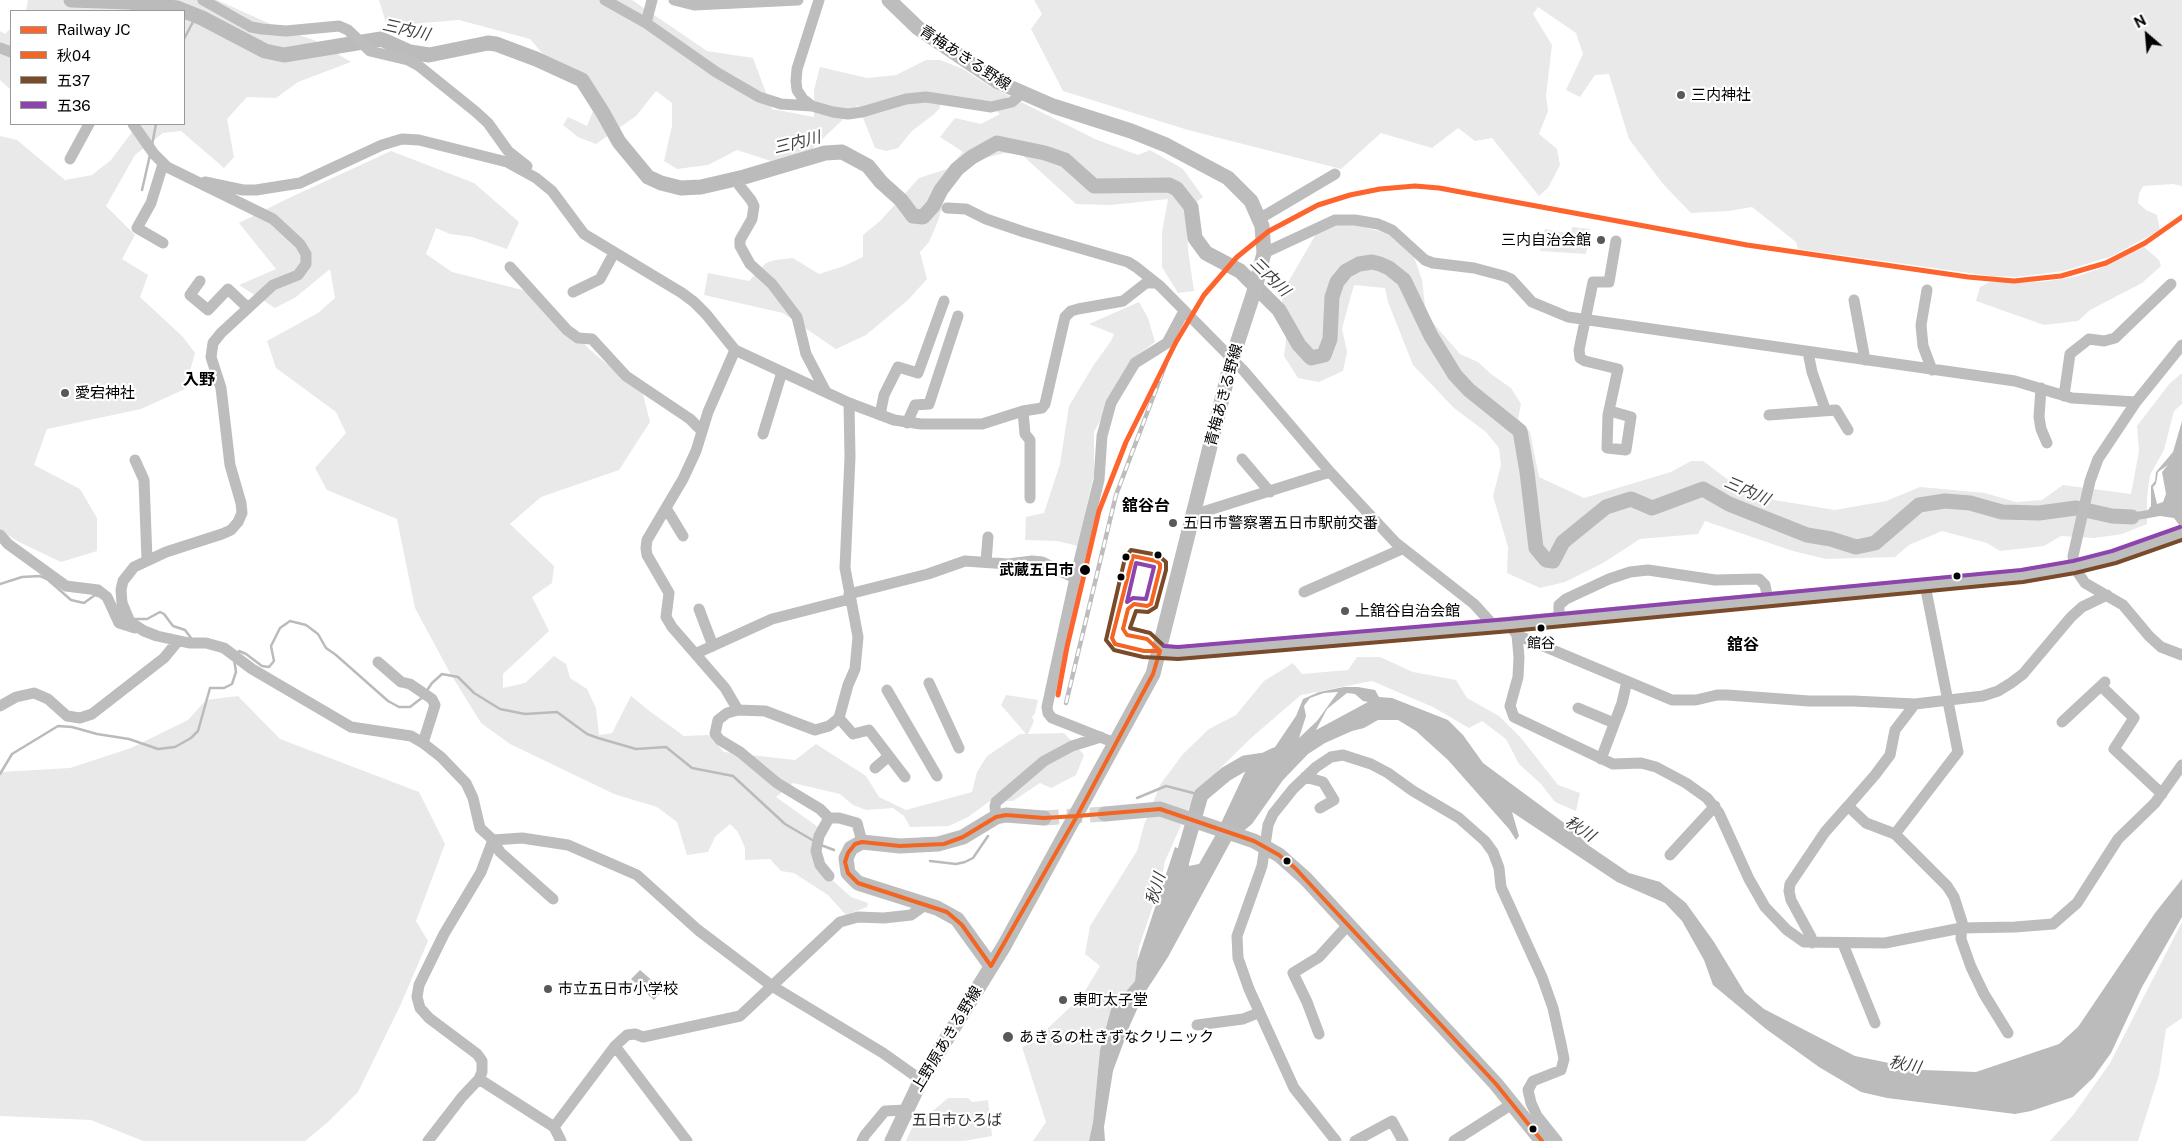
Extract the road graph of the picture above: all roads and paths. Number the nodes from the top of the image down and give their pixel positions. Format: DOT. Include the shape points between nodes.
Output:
graph roads {
  1 [pos="203,0"];
  2 [pos="605,0"];
  3 [pos="652,0"];
  4 [pos="674,0"];
  5 [pos="798,0"];
  6 [pos="819,0"];
  7 [pos="889,0"];
  8 [pos="646,23"];
  9 [pos="1021,94"];
  10 [pos="812,106"];
  11 [pos="88,125"];
  12 [pos="134,125"];
  13 [pos="70,159"];
  14 [pos="164,164"];
  15 [pos="530,174"];
  16 [pos="1335,174"];
  17 [pos="193,181"];
  18 [pos="739,185"];
  19 [pos="947,208"];
  20 [pos="1259,220"];
  21 [pos="1616,241"];
  22 [pos="163,243"];
  23 [pos="614,253"];
  24 [pos="1264,253"];
  25 [pos="510,267"];
  26 [pos="200,281"];
  27 [pos="1153,282"];
  28 [pos="2171,284"];
  29 [pos="1927,290"];
  30 [pos="573,292"];
  31 [pos="1854,300"];
  32 [pos="944,301"];
  33 [pos="248,308"];
  34 [pos="1184,311"];
  35 [pos="958,316"];
  36 [pos="1585,320"];
  37 [pos="2182,345"];
  38 [pos="735,350"];
  39 [pos="1808,352"];
  40 [pos="924,357"];
  41 [pos="1232,359"];
  42 [pos="1865,360"];
  43 [pos="942,364"];
  44 [pos="1932,370"];
  45 [pos="782,372"];
  46 [pos="2040,388"];
  47 [pos="826,392"];
  48 [pos="2064,396"];
  49 [pos="2136,402"];
  50 [pos="848,403"];
  51 [pos="1826,409"];
  52 [pos="1023,411"];
  53 [pos="1610,411"];
  54 [pos="880,415"];
  55 [pos="1769,415"];
  56 [pos="907,423"];
  57 [pos="1848,430"];
  58 [pos="702,431"];
  59 [pos="763,434"];
  60 [pos="2047,443"];
  61 [pos="1242,459"];
  62 [pos="136,460"];
  63 [pos="1330,472"];
  64 [pos="1270,492"];
  65 [pos="1030,498"];
  66 [pos="666,508"];
  67 [pos="1194,515"];
  68 [pos="2182,533"];
  69 [pos="0,535"];
  70 [pos="683,536"];
  71 [pos="988,537"];
  72 [pos="1402,549"];
  73 [pos="147,560"];
  74 [pos="986,562"];
  75 [pos="2074,567"];
  76 [pos="1075,578"];
  77 [pos="1925,585"];
  78 [pos="1304,592"];
  79 [pos="2107,595"];
  80 [pos="849,597"];
  81 [pos="1768,600"];
  82 [pos="699,609"];
  83 [pos="1559,620"];
  84 [pos="1494,626"];
  85 [pos="1513,630"];
  86 [pos="144,631"];
  87 [pos="178,641"];
  88 [pos="713,646"];
  89 [pos="1160,651"];
  90 [pos="697,653"];
  91 [pos="2182,656"];
  92 [pos="378,662"];
  93 [pos="1627,682"];
  94 [pos="929,683"];
  95 [pos="887,690"];
  96 [pos="1947,700"];
  97 [pos="1915,704"];
  98 [pos="0,706"];
  99 [pos="1578,708"];
  100 [pos="738,710"];
  101 [pos="839,718"];
  102 [pos="2062,722"];
  103 [pos="1614,724"];
  104 [pos="1101,737"];
  105 [pos="423,743"];
  106 [pos="1115,743"];
  107 [pos="959,748"];
  108 [pos="889,756"];
  109 [pos="1601,759"];
  110 [pos="2182,765"];
  111 [pos="875,768"];
  112 [pos="937,776"];
  113 [pos="905,777"];
  114 [pos="1305,777"];
  115 [pos="2162,794"];
  116 [pos="1715,806"];
  117 [pos="1848,806"];
  118 [pos="1320,808"];
  119 [pos="1105,814"];
  120 [pos="996,817"];
  121 [pos="1044,818"];
  122 [pos="823,827"];
  123 [pos="1895,834"];
  124 [pos="861,837"];
  125 [pos="493,840"];
  126 [pos="1259,843"];
  127 [pos="1670,855"];
  128 [pos="829,876"];
  129 [pos="553,899"];
  130 [pos="925,905"];
  131 [pos="1348,925"];
  132 [pos="1961,928"];
  133 [pos="1812,943"];
  134 [pos="1843,944"];
  135 [pos="991,966"];
  136 [pos="772,986"];
  137 [pos="1258,1013"];
  138 [pos="1875,1023"];
  139 [pos="1197,1025"];
  140 [pos="2008,1033"];
  141 [pos="1319,1034"];
  142 [pos="615,1046"];
  143 [pos="479,1080"];
  144 [pos="921,1080"];
  145 [pos="1512,1104"];
  146 [pos="906,1110"];
  147 [pos="554,1127"];
  148 [pos="428,1141"];
  149 [pos="562,1141"];
  150 [pos="687,1141"];
  151 [pos="862,1141"];
  152 [pos="892,1141"];
  153 [pos="1336,1141"];
  154 [pos="1354,1141"];
  155 [pos="1402,1141"];
  156 [pos="1454,1141"];
  157 [pos="1542,1141"];
  158 [pos="1557,1141"];
  1 -- 15 [label="street" via="256,28 286,31 338,26 348,30 367,49 408,60 488,123 508,151 527,166"];
  2 -- 8 [label="street"];
  3 -- 8 [label="street"];
  4 -- 5 [label="street" via="694,5"];
  6 -- 10 [label="street" via="796,81 803,100"];
  7 -- 9 [label="main road, 青梅あきる野線" via="945,48"];
  8 -- 10 [label="street" via="716,72 759,97 772,103"];
  9 -- 10 [label="street" via="1012,102 990,106 926,98 848,114"];
  9 -- 20 [label="main road, 青梅あきる野線" via="1131,131 1204,164 1240,188 1251,201"];
  11 -- 13 [label="street"];
  12 -- 14 [label="street"];
  14 -- 17 [label="street"];
  14 -- 22 [label="street" via="151,203 137,228"];
  15 -- 17 [label="street" via="507,162 419,140 402,139 300,183 256,190"];
  15 -- 23 [label="street" via="552,191 584,234"];
  16 -- 20 [label="street"];
  17 -- 33 [label="street" via="273,219 306,254 306,264 298,276 273,285"];
  18 -- 47 [label="street" via="754,206 740,246 750,264 772,284 797,317 806,354"];
  19 -- 27 [label="street" via="966,209 1024,232 1128,262"];
  20 -- 24 [label="main road, 青梅あきる野線"];
  21 -- 36 [label="street" via="1608,282 1593,282"];
  23 -- 30 [label="street" via="600,279"];
  23 -- 38 [label="street" via="694,302"];
  24 -- 36 [label="street" via="1335,220 1378,224 1401,237 1425,260 1496,273 1511,280 1532,302 1568,317"];
  24 -- 41 [label="main road, 青梅あきる野線"];
  25 -- 58 [label="street" via="567,330 578,338 592,339 626,376 690,419"];
  26 -- 33 [label="street" via="190,295 208,310 228,289"];
  27 -- 34 [label="street"];
  27 -- 52 [label="street" via="1146,283 1123,301 1071,311 1064,321 1045,404 1039,410"];
  28 -- 48 [label="street" via="2115,338 2104,341 2089,339 2070,354"];
  29 -- 44 [label="street" via="1921,325 1923,346"];
  31 -- 42 [label="street"];
  32 -- 40 [label="street"];
  33 -- 73 [label="street" via="213,344 211,357 221,388 230,466 242,513 231,530"];
  34 -- 41 [label="street"];
  34 -- 76 [label="street" via="1167,343 1135,363 1111,402 1102,436 1099,480"];
  35 -- 43 [label="street"];
  36 -- 39 [label="street"];
  36 -- 53 [label="street" via="1580,358 1618,369"];
  37 -- 49 [label="street"];
  38 -- 45 [label="street"];
  38 -- 58 [label="street"];
  39 -- 42 [label="street"];
  39 -- 51 [label="street"];
  40 -- 43 [label="street"];
  40 -- 54 [label="street" via="918,373 898,367 884,395"];
  41 -- 63 [label="street"];
  41 -- 67 [label="main road, 青梅あきる野線"];
  42 -- 44 [label="street"];
  43 -- 56 [label="street" via="929,404 915,405"];
  44 -- 46 [label="street" via="2015,381"];
  45 -- 47 [label="street"];
  45 -- 59 [label="street"];
  46 -- 48 [label="street"];
  46 -- 60 [label="street" via="2039,418"];
  47 -- 50 [label="street"];
  48 -- 49 [label="street"];
  49 -- 75 [label="street" via="2100,455 2088,487 2073,556"];
  50 -- 54 [label="street"];
  50 -- 80 [label="street" via="850,458 845,561"];
  51 -- 55 [label="street"];
  51 -- 57 [label="street" via="1836,410"];
  52 -- 56 [label="street" via="982,424"];
  52 -- 65 [label="street" via="1025,434 1030,440"];
  54 -- 56 [label="street"];
  58 -- 66 [label="street" via="684,479"];
  61 -- 64 [label="street"];
  62 -- 73 [label="street" via="144,480"];
  63 -- 64 [label="street"];
  63 -- 72 [label="street"];
  64 -- 67 [label="street"];
  66 -- 70 [label="street"];
  66 -- 90 [label="street" via="647,540 647,555 669,593 666,617"];
  67 -- 89 [label="main road, 青梅あきる野線"];
  68 -- 75 [label="main road"];
  69 -- 86 [label="street" via="66,586 98,590 107,597 119,623"];
  71 -- 74 [label="street"];
  72 -- 78 [label="street"];
  72 -- 84 [label="street" via="1474,604"];
  73 -- 86 [label="street" via="127,574 121,590 122,603 130,622"];
  74 -- 76 [label="street" via="1042,562"];
  74 -- 80 [label="street" via="965,561"];
  75 -- 77 [label="main road" via="2022,576"];
  75 -- 79 [label="street" via="2085,583"];
  76 -- 104 [label="street" via="1048,713 1052,718"];
  77 -- 81 [label="main road"];
  77 -- 96 [label="street"];
  79 -- 91 [label="street" via="2127,609 2157,645"];
  79 -- 96 [label="street" via="2082,607 2071,617 2023,674 2011,683 1982,696"];
  80 -- 88 [label="street" via="780,617"];
  80 -- 101 [label="street" via="858,637 855,669"];
  81 -- 83 [label="main road"];
  81 -- 83 [label="street" via="1765,585 1759,580 1715,580 1640,570 1604,581 1566,599 1559,605"];
  82 -- 88 [label="street"];
  83 -- 85 [label="main road"];
  84 -- 85 [label="main road"];
  84 -- 89 [label="main road" via="1178,654"];
  85 -- 93 [label="street"];
  85 -- 109 [label="street" via="1518,676 1511,713 1518,720"];
  86 -- 87 [label="street"];
  87 -- 98 [label="street" via="164,658 92,714 80,718 67,716 48,699 34,694 16,697"];
  87 -- 105 [label="street" via="224,648 252,669 351,727 411,736"];
  88 -- 90 [label="street"];
  89 -- 106 [label="main road, 青梅あきる野線" via="1153,674"];
  90 -- 100 [label="street" via="732,696"];
  92 -- 105 [label="street" via="401,682 410,684 432,699 435,705"];
  93 -- 97 [label="street" via="1672,700 1685,701 1727,695 1809,702 1853,700"];
  93 -- 103 [label="street"];
  94 -- 107 [label="street"];
  95 -- 112 [label="street"];
  96 -- 97 [label="street"];
  96 -- 123 [label="street" via="1958,752"];
  97 -- 117 [label="street" via="1895,730 1890,754"];
  99 -- 103 [label="street"];
  100 -- 101 [label="street" via="765,710 815,730 829,726"];
  100 -- 122 [label="street" via="718,720 716,737 777,783 820,809"];
  101 -- 108 [label="street" via="853,734 869,730"];
  102 -- 115 [label="street" via="2103,684 2134,718 2114,750"];
  103 -- 109 [label="street"];
  104 -- 106 [label="street"];
  104 -- 120 [label="street" via="1072,746 1044,761 996,802"];
  105 -- 125 [label="street" via="466,783 474,798 480,828"];
  106 -- 135 [label="main road, 青梅あきる野線"];
  108 -- 111 [label="street"];
  108 -- 113 [label="street"];
  109 -- 116 [label="street" via="1613,764 1641,763 1656,767 1686,783"];
  110 -- 115 [label="street"];
  114 -- 118 [label="street" via="1324,782 1334,800"];
  114 -- 126 [label="street" via="1273,814"];
  114 -- 158 [label="street" via="1338,755 1371,764 1459,818 1493,852 1501,887 1542,977 1562,1044 1564,1059 1561,1070 1534,1081 1528,1090 1537,1116"];
  115 -- 132 [label="street" via="2118,840 2076,903 2052,924"];
  116 -- 127 [label="street"];
  116 -- 133 [label="street" via="1765,907 1796,937"];
  117 -- 123 [label="street" via="1866,823"];
  117 -- 133 [label="street" via="1825,832 1790,884 1791,900"];
  119 -- 126 [label="main road" via="1150,808 1173,812"];
  120 -- 121 [label="main road"];
  120 -- 124 [label="main road" via="963,837 944,844 924,845"];
  122 -- 124 [label="street" via="839,818 857,823"];
  122 -- 128 [label="street" via="816,851 820,865"];
  123 -- 132 [label="street" via="1954,897"];
  124 -- 130 [label="main road" via="844,842 838,852 836,867 845,885 861,893"];
  125 -- 129 [label="street" via="500,852"];
  125 -- 136 [label="street" via="522,838 568,845 637,875 705,935"];
  125 -- 143 [label="street" via="481,872 444,934 417,997 428,1018 477,1054 482,1061"];
  126 -- 131 [label="main road" via="1295,868"];
  126 -- 137 [label="street" via="1262,866 1237,936 1238,958"];
  130 -- 135 [label="main road" via="947,912 956,919"];
  130 -- 136 [label="street" via="912,915 858,917 840,922"];
  131 -- 141 [label="street" via="1319,957 1292,973"];
  131 -- 145 [label="main road"];
  132 -- 134 [label="street" via="1885,943"];
  132 -- 140 [label="street" via="1977,980"];
  133 -- 134 [label="street"];
  134 -- 138 [label="street"];
  135 -- 144 [label="main road, 上野原あきる野線"];
  136 -- 142 [label="street" via="740,1016 643,1037 627,1035"];
  136 -- 144 [label="street"];
  137 -- 139 [label="street" via="1243,1019"];
  137 -- 153 [label="street" via="1294,1088"];
  142 -- 147 [label="street"];
  142 -- 150 [label="street"];
  143 -- 147 [label="street"];
  143 -- 148 [label="street"];
  144 -- 146 [label="main road, 上野原あきる野線"];
  145 -- 156 [label="street"];
  145 -- 157 [label="main road"];
  146 -- 151 [label="street" via="885,1111"];
  146 -- 152 [label="main road, 上野原あきる野線"];
  147 -- 149 [label="street"];
  154 -- 155 [label="street" via="1392,1121"];
}
